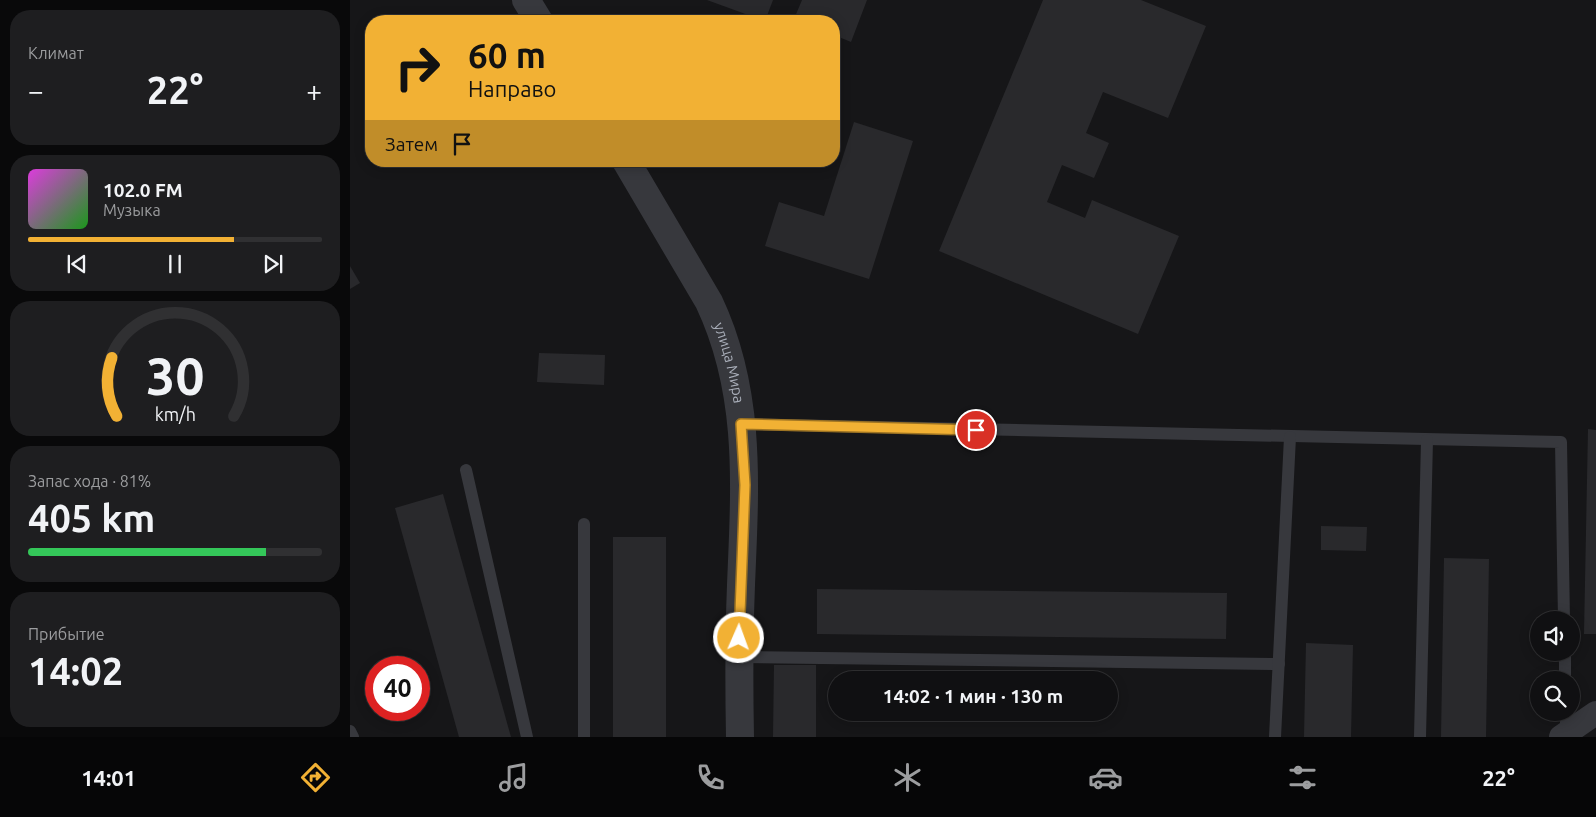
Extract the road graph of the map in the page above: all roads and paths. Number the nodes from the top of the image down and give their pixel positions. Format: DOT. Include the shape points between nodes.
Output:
graph roads {
  1 [pos="526,0"];
  2 [pos="535,15"];
  3 [pos="630,167"];
  4 [pos="741,424"];
  5 [pos="1290,437"];
  6 [pos="1428,440"];
  7 [pos="466,470"];
  8 [pos="584,524"];
  9 [pos="1564,611"];
  10 [pos="739,657"];
  11 [pos="1279,664"];
  12 [pos="1596,713"];
  13 [pos="1564,728"];
  14 [pos="350,731"];
  15 [pos="353,737"];
  16 [pos="527,737"];
  17 [pos="584,737"];
  18 [pos="740,737"];
  19 [pos="1275,737"];
  20 [pos="1420,737"];
  1 -- 2 [label="street"];
  3 -- 4 [label="street, улица Мира" via="720,325 735,373"];
  4 -- 5 [label="lane"];
  4 -- 10 [label="street, улица Мира" via="745,485"];
  5 -- 6 [label="lane"];
  5 -- 11 [label="lane"];
  6 -- 9 [label="lane" via="1561,442"];
  6 -- 20 [label="lane"];
  7 -- 16 [label="lane"];
  8 -- 17 [label="lane"];
  10 -- 11 [label="lane"];
  10 -- 18 [label="street, улица Мира"];
  11 -- 19 [label="lane"];
  12 -- 13 [label="street"];
  14 -- 15 [label="lane"];
}
